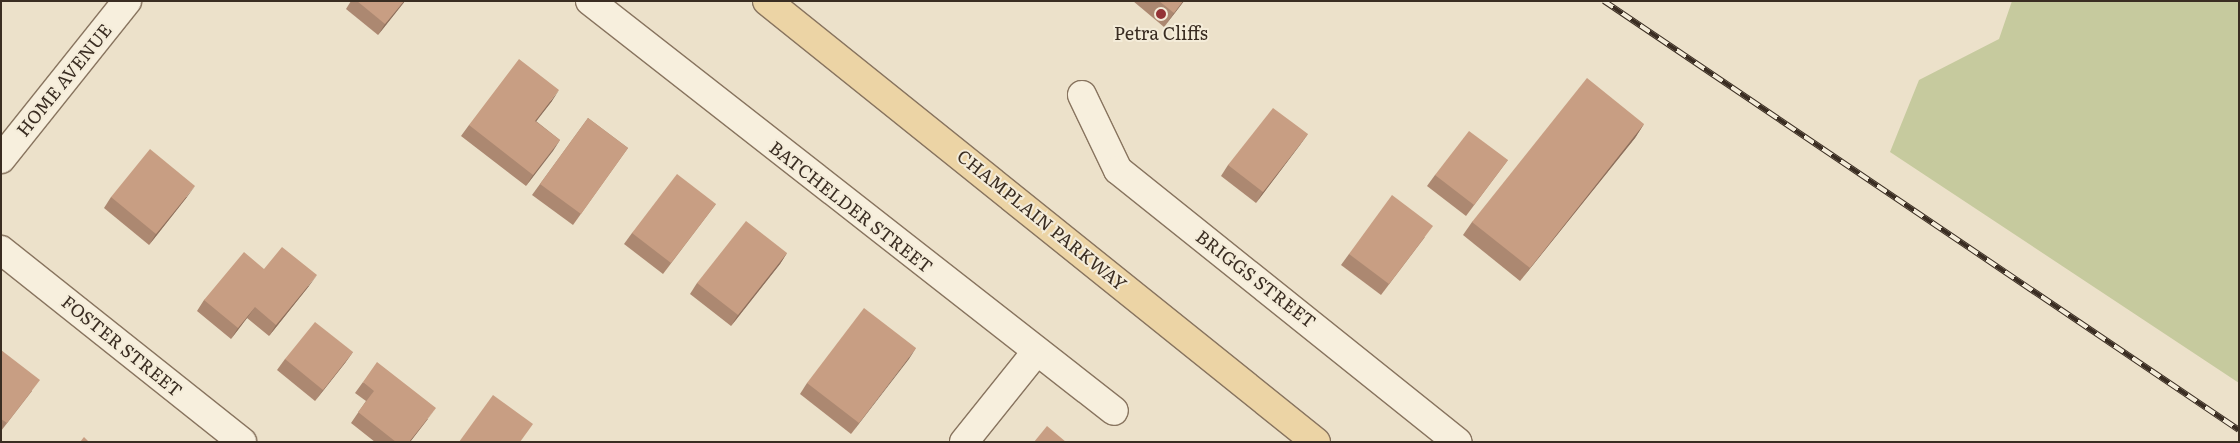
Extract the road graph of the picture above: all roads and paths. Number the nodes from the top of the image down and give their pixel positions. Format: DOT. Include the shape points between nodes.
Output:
graph roads {
  1 [pos="127,1"];
  2 [pos="590,1"];
  3 [pos="767,1"];
  4 [pos="1082,95"];
  5 [pos="1,159"];
  6 [pos="1,250"];
  7 [pos="1036,352"];
  8 [pos="1114,411"];
  9 [pos="242,442"];
  10 [pos="964,442"];
  11 [pos="1316,442"];
  12 [pos="1457,442"];
  1 -- 5 [label="street, HOME AVENUE"];
  2 -- 7 [label="street, BATCHELDER STREET"];
  3 -- 11 [label="main road, CHAMPLAIN PARKWAY"];
  4 -- 12 [label="street, BRIGGS STREET" via="1118,170"];
  6 -- 9 [label="street, FOSTER STREET"];
  7 -- 8 [label="street, BATCHELDER STREET"];
  7 -- 10 [label="street"];
}
